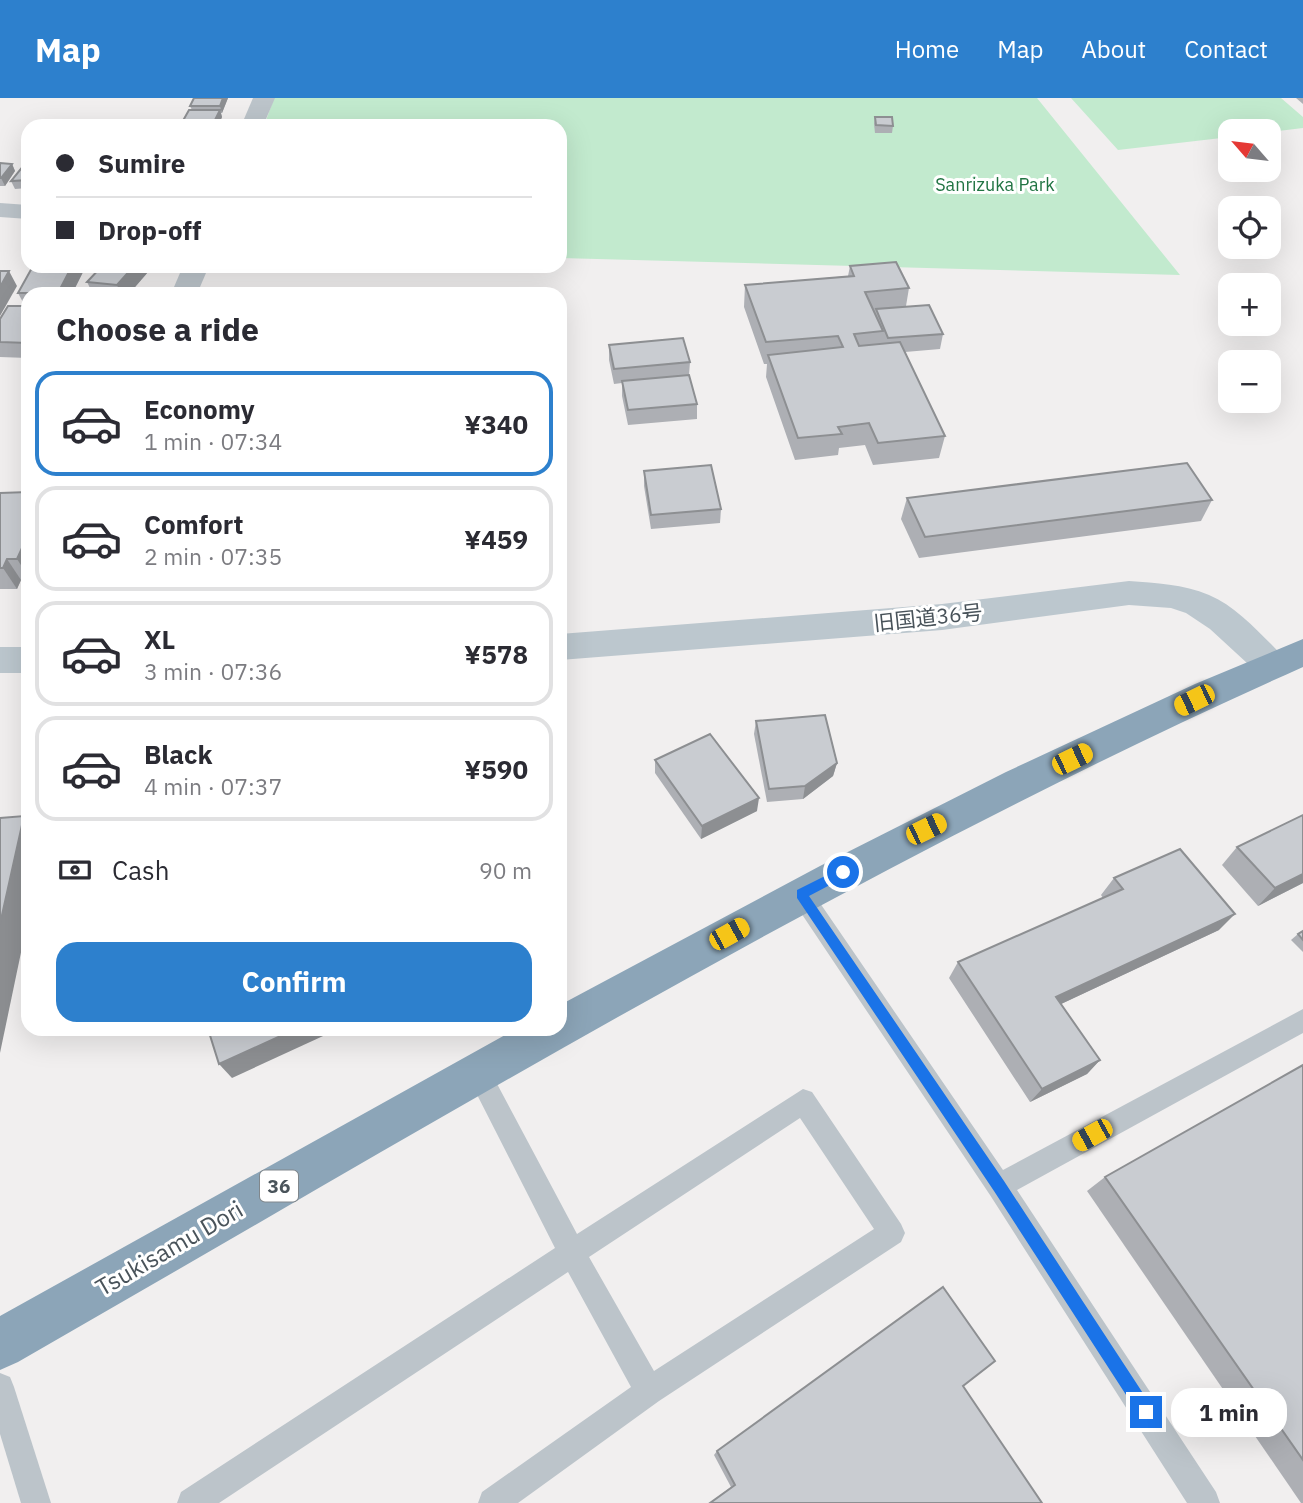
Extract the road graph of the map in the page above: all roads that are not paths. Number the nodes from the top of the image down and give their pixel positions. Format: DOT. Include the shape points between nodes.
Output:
graph roads {
  1 [pos="264,98"];
  2 [pos="255,119"];
  3 [pos="0,210"];
  4 [pos="21,212"];
  5 [pos="567,646"];
  6 [pos="1287,659"];
  7 [pos="0,660"];
  8 [pos="21,660"];
  9 [pos="801,894"];
  10 [pos="1303,1020"];
  11 [pos="567,1024"];
  12 [pos="545,1036"];
  13 [pos="478,1073"];
  14 [pos="999,1186"];
  15 [pos="572,1253"];
  16 [pos="0,1344"];
  17 [pos="0,1387"];
  18 [pos="649,1391"];
  19 [pos="36,1503"];
  20 [pos="192,1503"];
  21 [pos="494,1503"];
  22 [pos="1205,1503"];
  1 -- 2 [label="street"];
  3 -- 4 [label="street"];
  5 -- 6 [label="street, 旧国道36号" via="942,617 1129,593 1171,596 1198,604"];
  6 -- 9 [label="highway, Tsukisamu Dori / 36" via="926,829"];
  7 -- 8 [label="street"];
  9 -- 11 [label="highway, Tsukisamu Dori / 36"];
  9 -- 14 [label="lane"];
  10 -- 14 [label="lane"];
  12 -- 13 [label="highway, Tsukisamu Dori / 36"];
  13 -- 15 [label="lane"];
  13 -- 16 [label="highway, Tsukisamu Dori / 36"];
  14 -- 22 [label="lane"];
  15 -- 18 [label="lane"];
  15 -- 18 [label="lane" via="803,1101 892,1233"];
  15 -- 20 [label="lane"];
  17 -- 19 [label="lane"];
  18 -- 21 [label="lane"];
}
